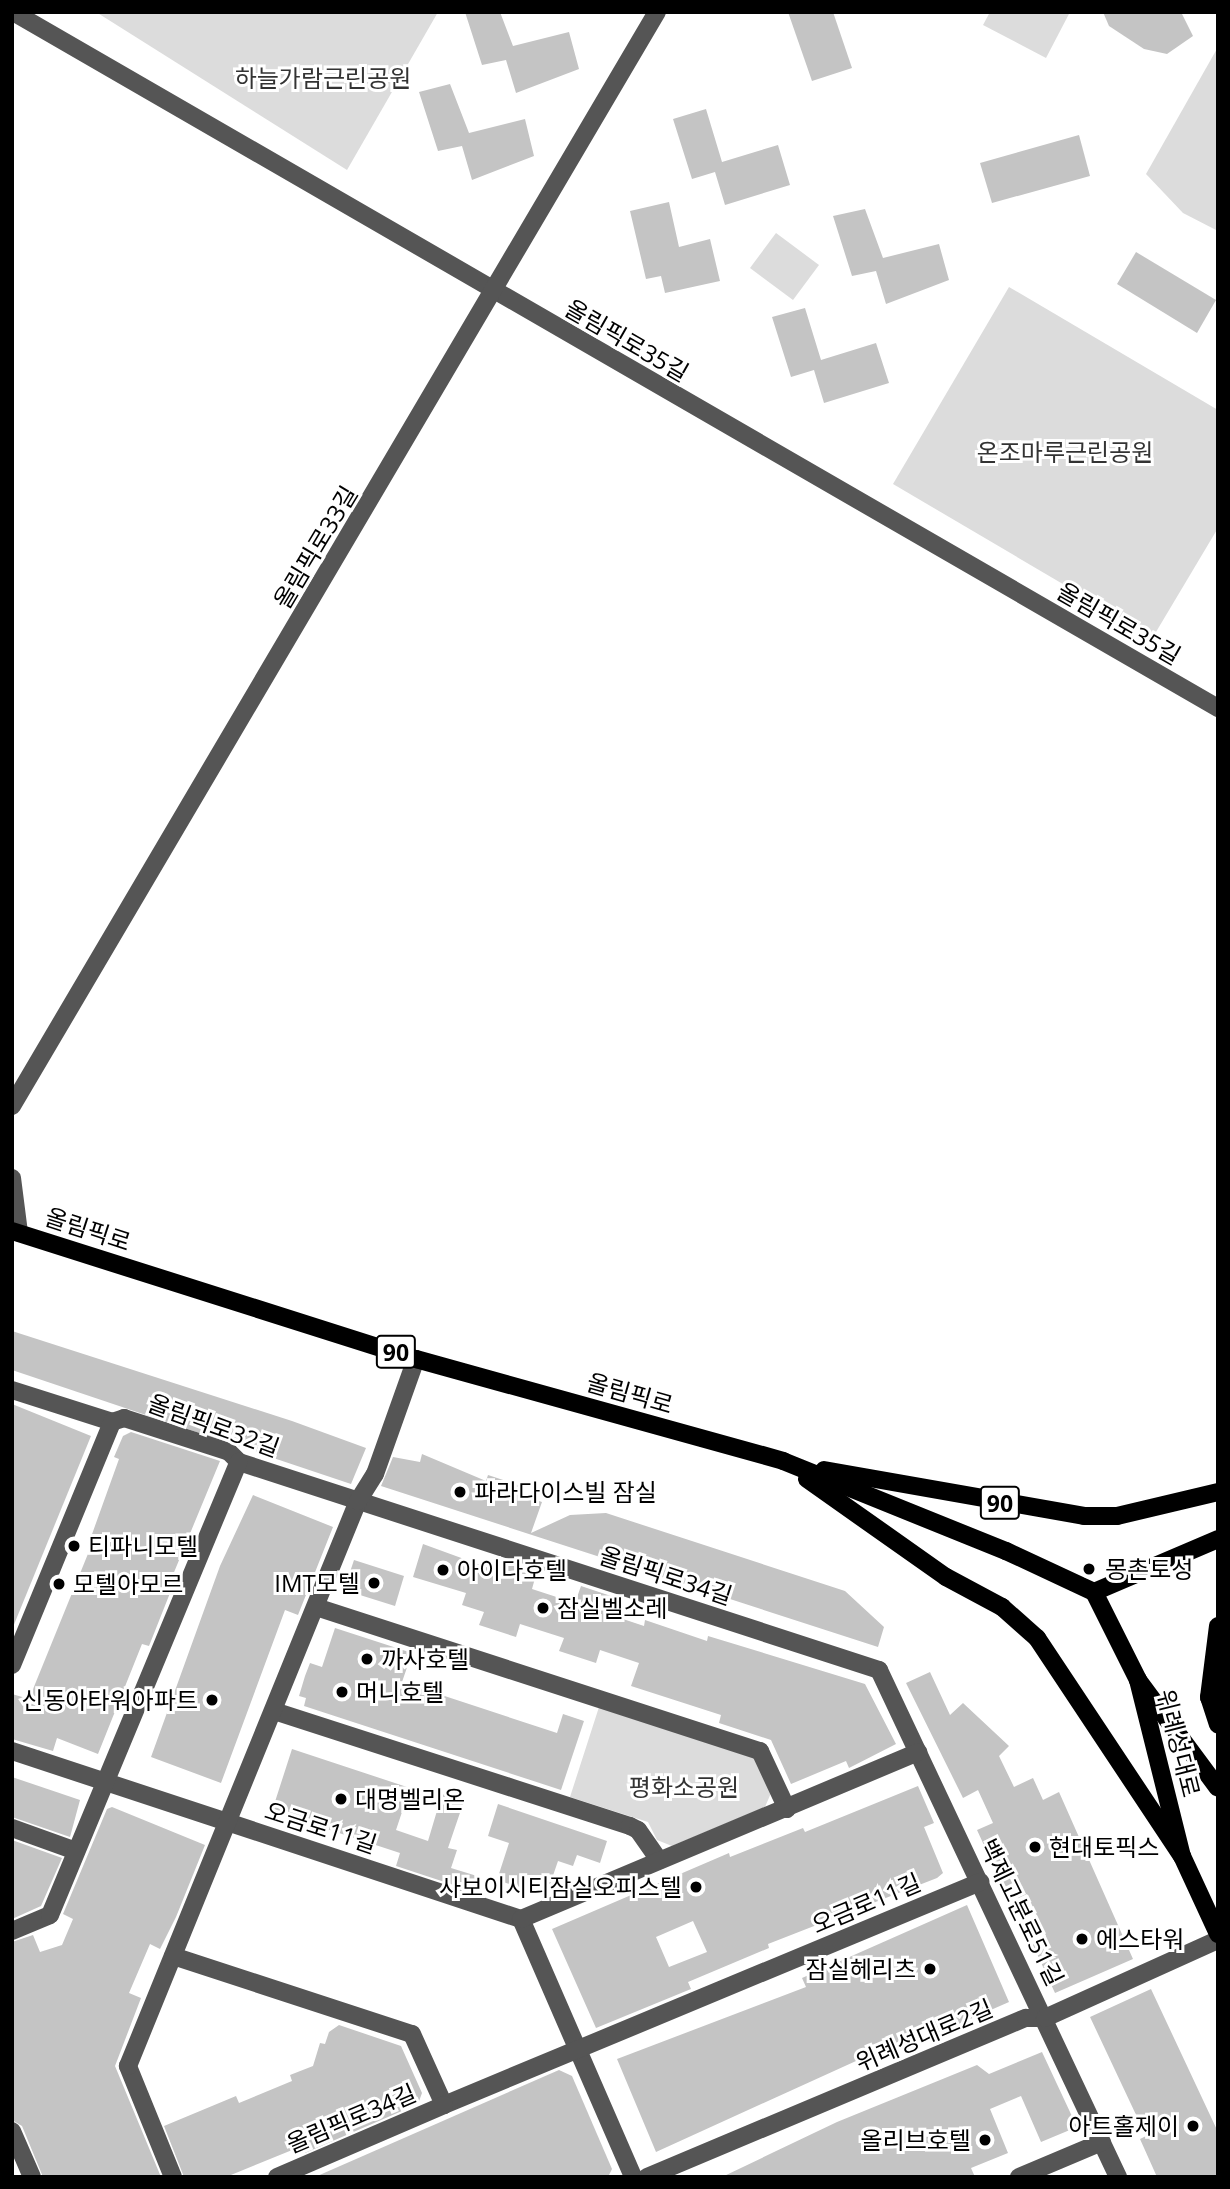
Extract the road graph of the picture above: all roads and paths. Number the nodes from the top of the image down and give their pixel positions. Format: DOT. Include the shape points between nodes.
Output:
graph roads {
  1 [pos="13,12"];
  2 [pos="657,12"];
  3 [pos="494,292"];
  4 [pos="1218,708"];
  5 [pos="12,1106"];
  6 [pos="12,1178"];
  7 [pos="15,1232"];
  8 [pos="416,1359"];
  9 [pos="12,1390"];
  10 [pos="111,1422"];
  11 [pos="783,1461"];
  12 [pos="239,1462"];
  13 [pos="1218,1492"];
  14 [pos="358,1501"];
  15 [pos="1218,1539"];
  16 [pos="1094,1592"];
  17 [pos="316,1607"];
  18 [pos="1218,1626"];
  19 [pos="12,1665"];
  20 [pos="879,1670"];
  21 [pos="1138,1680"];
  22 [pos="274,1711"];
  23 [pos="1218,1725"];
  24 [pos="12,1751"];
  25 [pos="918,1752"];
  26 [pos="105,1782"];
  27 [pos="1218,1788"];
  28 [pos="788,1809"];
  29 [pos="228,1822"];
  30 [pos="12,1828"];
  31 [pos="76,1851"];
  32 [pos="1182,1856"];
  33 [pos="659,1860"];
  34 [pos="980,1882"];
  35 [pos="521,1919"];
  36 [pos="12,1931"];
  37 [pos="1218,1934"];
  38 [pos="1218,1940"];
  39 [pos="173,1956"];
  40 [pos="1045,2018"];
  41 [pos="578,2049"];
  42 [pos="444,2105"];
  43 [pos="12,2131"];
  44 [pos="1102,2142"];
  45 [pos="32,2177"];
  46 [pos="173,2177"];
  47 [pos="277,2177"];
  48 [pos="633,2177"];
  49 [pos="647,2177"];
  50 [pos="1019,2177"];
  51 [pos="1118,2177"];
  1 -- 3 [label="street, 올림픽로35길"];
  2 -- 3 [label="street, 올림픽로33길"];
  3 -- 4 [label="street, 올림픽로35길"];
  3 -- 5 [label="street, 올림픽로33길"];
  6 -- 7 [label="street"];
  7 -- 8 [label="main road, 올림픽로 / 90"];
  8 -- 11 [label="main road, 올림픽로 / 90"];
  8 -- 14 [label="street" via="375,1474"];
  9 -- 10 [label="street, 올림픽로32길"];
  10 -- 12 [label="street, 올림픽로32길" via="124,1418 229,1452"];
  10 -- 19 [label="street"];
  11 -- 13 [label="main road, 90" via="1084,1516 1117,1516"];
  11 -- 16 [label="main road, 올림픽로 / 90" via="1006,1551"];
  11 -- 32 [label="main road" via="946,1577 1002,1607 1037,1638"];
  12 -- 14 [label="street, 올림픽로32길"];
  12 -- 26 [label="street"];
  14 -- 17 [label="street"];
  14 -- 20 [label="street, 올림픽로34길"];
  15 -- 16 [label="main road"];
  16 -- 21 [label="main road, 위례성대로"];
  17 -- 22 [label="street"];
  17 -- 28 [label="street" via="760,1751"];
  18 -- 23 [label="main road" via="1209,1697"];
  20 -- 25 [label="street, 백제고분로51길"];
  21 -- 27 [label="main road, 위례성대로"];
  21 -- 32 [label="main road, 위례성대로"];
  22 -- 29 [label="street"];
  22 -- 33 [label="street" via="630,1826"];
  24 -- 26 [label="street, 오금로11길"];
  25 -- 28 [label="street"];
  25 -- 34 [label="street, 백제고분로51길"];
  26 -- 29 [label="street, 오금로11길"];
  26 -- 31 [label="street"];
  28 -- 33 [label="street"];
  29 -- 35 [label="street, 오금로11길"];
  29 -- 39 [label="street"];
  30 -- 31 [label="street"];
  31 -- 36 [label="street" via="50,1915"];
  32 -- 37 [label="main road, 위례성대로"];
  33 -- 35 [label="street"];
  34 -- 40 [label="street, 백제고분로51길"];
  34 -- 41 [label="street, 오금로11길"];
  35 -- 41 [label="street"];
  38 -- 40 [label="street, 위례성대로2길"];
  39 -- 42 [label="street, 올림픽로34길" via="412,2035"];
  39 -- 46 [label="street" via="128,2066"];
  40 -- 44 [label="street, 백제고분로51길"];
  40 -- 49 [label="street, 위례성대로2길" via="1026,2018"];
  41 -- 42 [label="street, 올림픽로34길"];
  41 -- 48 [label="street"];
  42 -- 47 [label="street, 올림픽로34길"];
  43 -- 45 [label="street"];
  44 -- 50 [label="street"];
  44 -- 51 [label="street, 백제고분로51길"];
}
